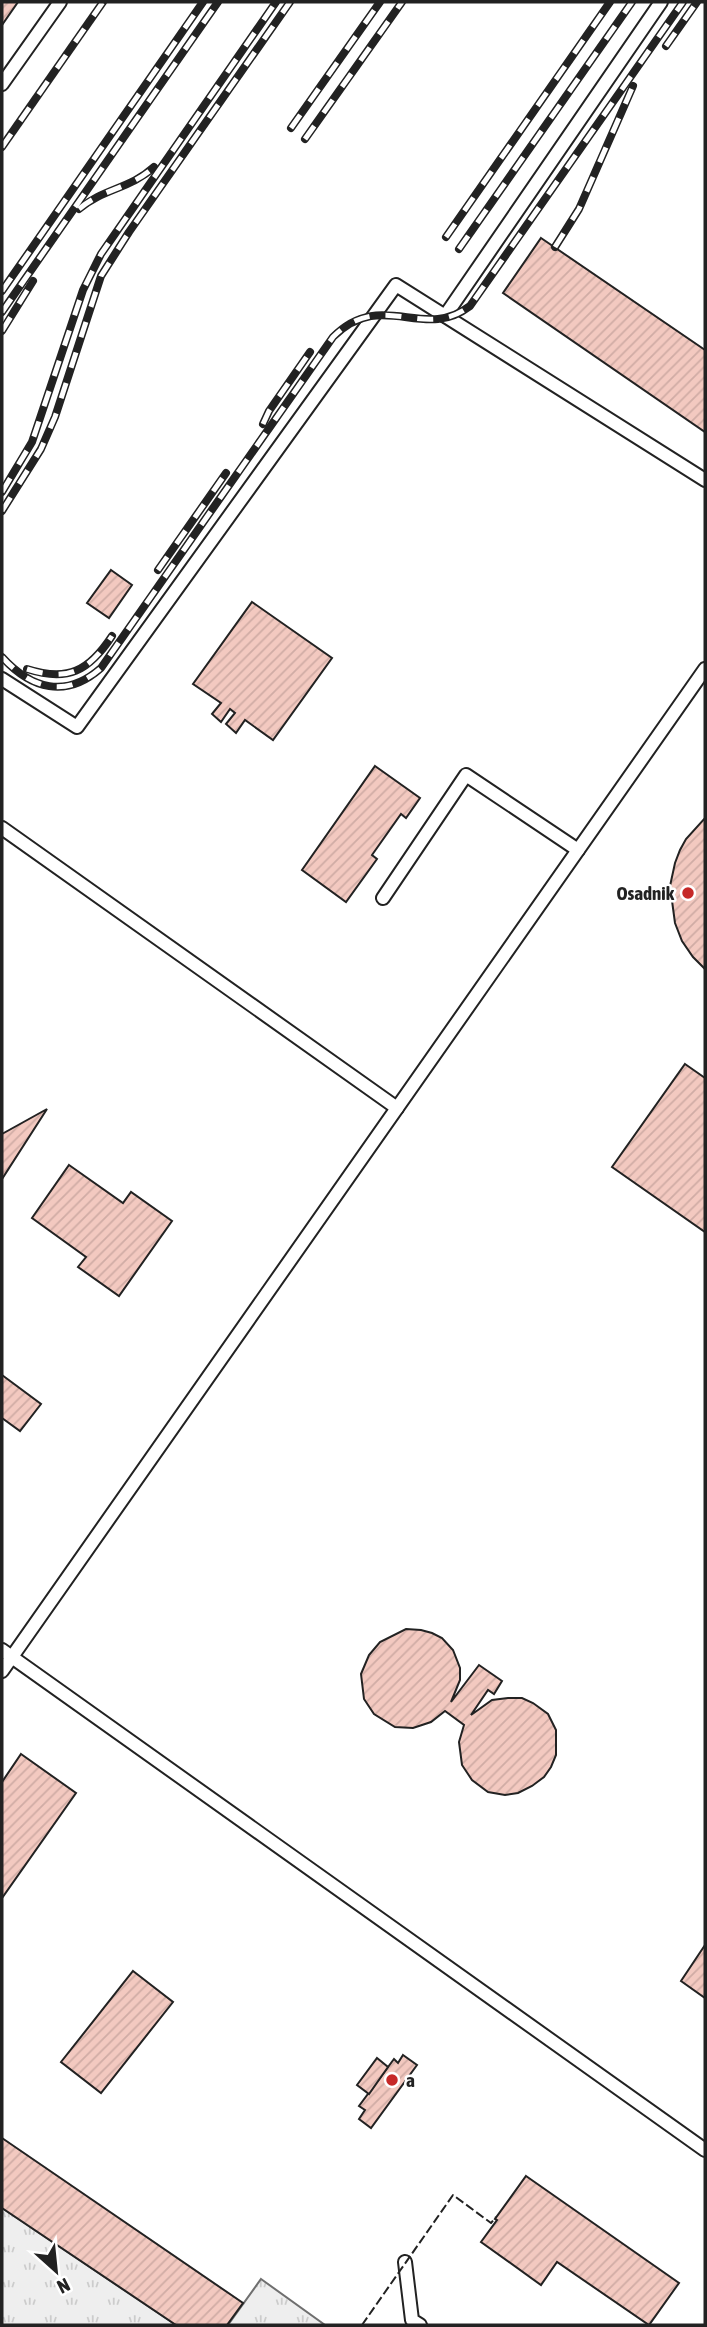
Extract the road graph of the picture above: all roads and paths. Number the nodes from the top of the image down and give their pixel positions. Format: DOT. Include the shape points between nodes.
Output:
graph roads {
  1 [pos="60,2"];
  2 [pos="661,2"];
  3 [pos="2,84"];
  4 [pos="445,316"];
  5 [pos="705,480"];
  6 [pos="705,669"];
  7 [pos="2,679"];
  8 [pos="2,828"];
  9 [pos="579,850"];
  10 [pos="383,898"];
  11 [pos="397,1108"];
  12 [pos="7,1654"];
  13 [pos="2,1671"];
  14 [pos="705,2150"];
  15 [pos="405,2262"];
  16 [pos="420,2325"];
  1 -- 3 [label="lane"];
  2 -- 4 [label="lane"];
  4 -- 5 [label="lane"];
  4 -- 7 [label="lane" via="396,285 77,727"];
  6 -- 9 [label="lane"];
  8 -- 11 [label="lane"];
  9 -- 10 [label="lane" via="466,775"];
  9 -- 11 [label="lane"];
  11 -- 12 [label="lane"];
  12 -- 13 [label="lane"];
  12 -- 14 [label="lane"];
  15 -- 16 [label="lane" via="412,2320"];
}
